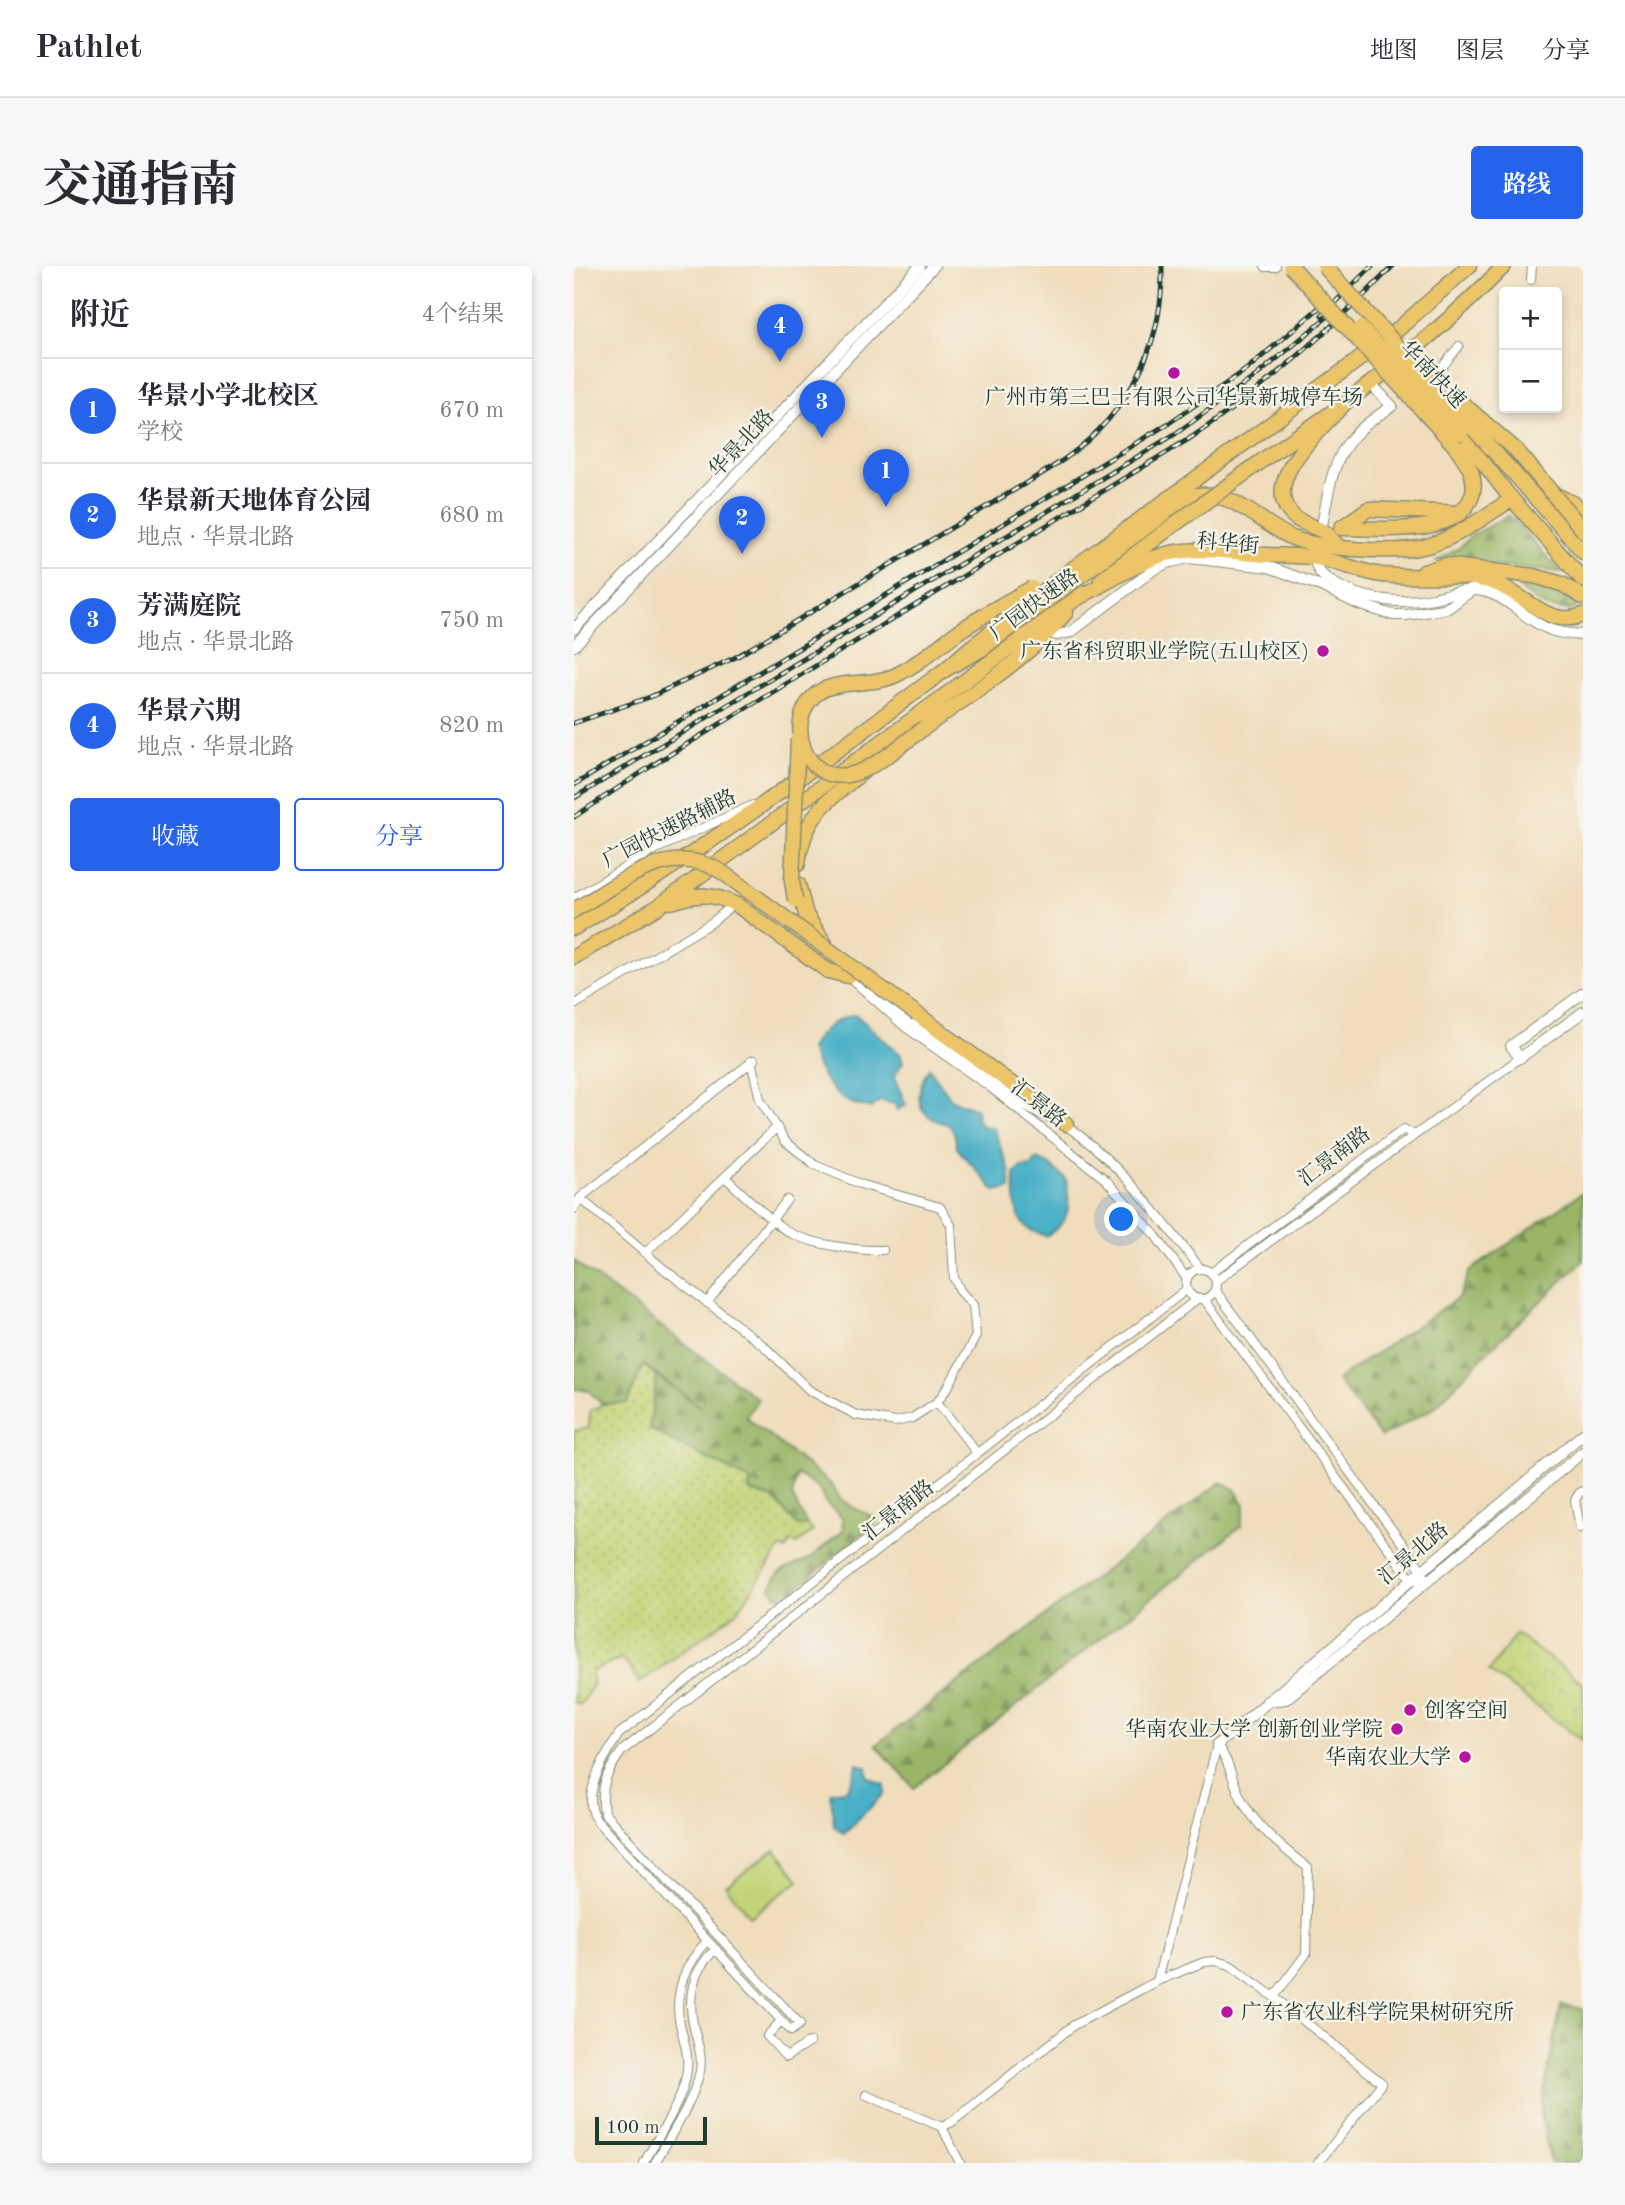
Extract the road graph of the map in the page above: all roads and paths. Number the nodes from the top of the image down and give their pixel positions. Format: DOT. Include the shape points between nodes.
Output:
graph roads {
  1 [pos="920,266"];
  2 [pos="934,266"];
  3 [pos="1266,266"];
  4 [pos="1275,266"];
  5 [pos="1291,266"];
  6 [pos="1302,266"];
  7 [pos="1324,266"];
  8 [pos="1469,266"];
  9 [pos="1504,266"];
  10 [pos="1532,266"];
  11 [pos="1531,280"];
  12 [pos="1389,339"];
  13 [pos="1458,346"];
  14 [pos="1370,383"];
  15 [pos="1392,405"];
  16 [pos="1342,406"];
  17 [pos="1458,440"];
  18 [pos="1554,494"];
  19 [pos="1508,502"];
  20 [pos="1583,513"];
  21 [pos="1324,529"];
  22 [pos="1583,530"];
  23 [pos="1314,545"];
  24 [pos="1338,546"];
  25 [pos="1583,552"];
  26 [pos="1316,564"];
  27 [pos="1075,567"];
  28 [pos="1412,575"];
  29 [pos="1583,580"];
  30 [pos="1472,590"];
  31 [pos="1583,597"];
  32 [pos="1076,598"];
  33 [pos="1583,615"];
  34 [pos="574,629"];
  35 [pos="1048,633"];
  36 [pos="1583,635"];
  37 [pos="575,645"];
  38 [pos="946,670"];
  39 [pos="799,731"];
  40 [pos="869,767"];
  41 [pos="782,792"];
  42 [pos="574,898"];
  43 [pos="798,900"];
  44 [pos="734,904"];
  45 [pos="659,906"];
  46 [pos="574,910"];
  47 [pos="574,928"];
  48 [pos="574,957"];
  49 [pos="850,972"];
  50 [pos="1583,993"];
  51 [pos="574,1005"];
  52 [pos="1583,1012"];
  53 [pos="1520,1058"];
  54 [pos="1066,1124"];
  55 [pos="777,1127"];
  56 [pos="1414,1135"];
  57 [pos="725,1177"];
  58 [pos="580,1198"];
  59 [pos="787,1200"];
  60 [pos="574,1209"];
  61 [pos="774,1219"];
  62 [pos="883,1250"];
  63 [pos="645,1253"];
  64 [pos="1201,1269"];
  65 [pos="1211,1273"];
  66 [pos="1187,1279"];
  67 [pos="1215,1286"];
  68 [pos="1187,1289"];
  69 [pos="1201,1299"];
  70 [pos="707,1303"];
  71 [pos="937,1402"];
  72 [pos="1583,1434"];
  73 [pos="1583,1452"];
  74 [pos="977,1453"];
  75 [pos="1583,1491"];
  76 [pos="1580,1528"];
  77 [pos="1422,1570"];
  78 [pos="1411,1579"];
  79 [pos="1427,1583"];
  80 [pos="1267,1701"];
  81 [pos="1217,1745"];
  82 [pos="708,1941"];
  83 [pos="716,1949"];
  84 [pos="1157,1981"];
  85 [pos="1275,1997"];
  86 [pos="781,2021"];
  87 [pos="810,2042"];
  88 [pos="866,2095"];
  89 [pos="942,2127"];
  90 [pos="644,2163"];
  91 [pos="655,2163"];
  92 [pos="960,2163"];
  93 [pos="1318,2163"];
  1 -- 34 [label="street, 华景北路"];
  2 -- 37 [label="street, 华景北路"];
  3 -- 4 [label="street"];
  5 -- 17 [label="highway, bridge"];
  6 -- 17 [label="highway, 华南快速, bridge"];
  7 -- 12 [label="highway, 华南快速, bridge"];
  8 -- 27 [label="highway, 广园快速路" via="1387,339"];
  9 -- 14 [label="highway, 广园快速路" via="1451,317"];
  10 -- 11 [label="street"];
  12 -- 22 [label="highway, bridge" via="1517,451"];
  12 -- 25 [label="highway, 华南快速, bridge"];
  13 -- 15 [label="street" via="1439,371"];
  14 -- 15 [label="street"];
  14 -- 16 [label="highway, 广园快速路"];
  15 -- 21 [label="street" via="1354,434 1342,450"];
  16 -- 21 [label="highway" via="1289,469 1281,494 1293,516"];
  16 -- 32 [label="highway, 广园快速路, bridge"];
  17 -- 21 [label="highway" via="1474,488 1469,502 1450,521 1415,527"];
  17 -- 29 [label="highway, 华南快速"];
  18 -- 20 [label="highway"];
  19 -- 24 [label="highway" via="1446,540 1423,547"];
  21 -- 23 [label="highway"];
  21 -- 24 [label="highway"];
  23 -- 24 [label="highway"];
  23 -- 38 [label="highway" via="1282,533 1234,502 1212,495 1194,496"];
  26 -- 30 [label="street" via="1325,578 1367,598 1412,600"];
  27 -- 38 [label="highway, 广园快速路"];
  27 -- 39 [label="highway, bridge" via="990,610 893,677 818,692 803,711"];
  28 -- 31 [label="highway" via="1444,565 1534,576 1562,584"];
  28 -- 32 [label="highway" via="1363,572 1320,559 1190,551 1153,558"];
  28 -- 33 [label="highway" via="1488,581 1510,589 1550,617 1570,620"];
  30 -- 35 [label="street, 科华街" via="1457,603 1436,611 1406,615 1376,611 1282,570 1189,558 1153,570 1071,632"];
  30 -- 36 [label="street" via="1502,599 1551,630"];
  32 -- 35 [label="highway"];
  32 -- 45 [label="highway, 广园快速路"];
  35 -- 40 [label="highway, bridge"];
  38 -- 41 [label="highway, 广园快速路"];
  39 -- 40 [label="highway, bridge" via="806,755 823,770 848,775"];
  39 -- 43 [label="highway, bridge" via="792,881"];
  40 -- 43 [label="highway, bridge" via="825,802 806,830"];
  41 -- 42 [label="street, 广园快速路辅路" via="654,850"];
  41 -- 47 [label="highway, 广园快速路"];
  43 -- 49 [label="highway" via="810,934"];
  44 -- 45 [label="highway" via="700,895"];
  44 -- 49 [label="highway" via="828,971"];
  44 -- 51 [label="street" via="711,923"];
  45 -- 48 [label="highway, 广园快速路"];
  46 -- 54 [label="highway, bridge" via="657,863 678,859 722,872"];
  49 -- 54 [label="street, 汇景路" via="895,1011 1025,1105"];
  49 -- 66 [label="street, 汇景路" via="905,1027 991,1088 1106,1180"];
  50 -- 53 [label="street" via="1511,1046"];
  52 -- 53 [label="street, 汇景南路"];
  53 -- 56 [label="street, 汇景南路"];
  54 -- 64 [label="street, 汇景路" via="1137,1188"];
  55 -- 57 [label="street"];
  55 -- 58 [label="street" via="760,1099 753,1060"];
  55 -- 71 [label="street" via="785,1141 815,1165 863,1185 940,1207 951,1225 954,1278 974,1305 976,1336"];
  56 -- 65 [label="street, 汇景南路" via="1404,1129"];
  56 -- 67 [label="street, 汇景南路"];
  57 -- 61 [label="street"];
  57 -- 63 [label="street"];
  58 -- 60 [label="street"];
  58 -- 63 [label="street"];
  59 -- 61 [label="street"];
  61 -- 62 [label="street" via="791,1233 866,1251"];
  61 -- 70 [label="street"];
  63 -- 70 [label="street"];
  64 -- 65 [label="street"];
  64 -- 66 [label="street"];
  65 -- 67 [label="street"];
  66 -- 68 [label="street"];
  67 -- 69 [label="street"];
  67 -- 77 [label="street"];
  68 -- 69 [label="street"];
  68 -- 74 [label="street, 汇景南路"];
  69 -- 78 [label="street"];
  69 -- 86 [label="street, 汇景南路" via="622,1751 609,1769 601,1793 604,1813 800,2024 791,2031"];
  70 -- 71 [label="street" via="765,1347 809,1390 856,1415 895,1422 912,1418"];
  71 -- 74 [label="street"];
  72 -- 77 [label="street, 汇景北路"];
  73 -- 79 [label="street, 汇景北路"];
  74 -- 82 [label="street, 汇景南路" via="619,1734 606,1754 591,1803 596,1820"];
  75 -- 76 [label="street" via="1574,1500"];
  77 -- 78 [label="street, 汇景北路"];
  77 -- 79 [label="street"];
  78 -- 79 [label="street"];
  78 -- 80 [label="street, 汇景北路"];
  79 -- 80 [label="street, 汇景北路" via="1286,1699"];
  80 -- 81 [label="street, 汇景北路"];
  81 -- 84 [label="street"];
  81 -- 85 [label="street" via="1253,1818 1308,1868 1306,1954"];
  82 -- 83 [label="street"];
  82 -- 90 [label="street" via="685,1972 681,1990 679,2020 688,2058 686,2077"];
  83 -- 86 [label="street"];
  83 -- 91 [label="street" via="704,1960 694,1981 690,2004 701,2068"];
  84 -- 85 [label="street" via="1216,1961 1230,1965"];
  84 -- 89 [label="street" via="1074,2025"];
  85 -- 93 [label="street" via="1382,2083"];
  86 -- 87 [label="street" via="767,2036 786,2057"];
  88 -- 89 [label="street"];
  89 -- 92 [label="street"];
}
